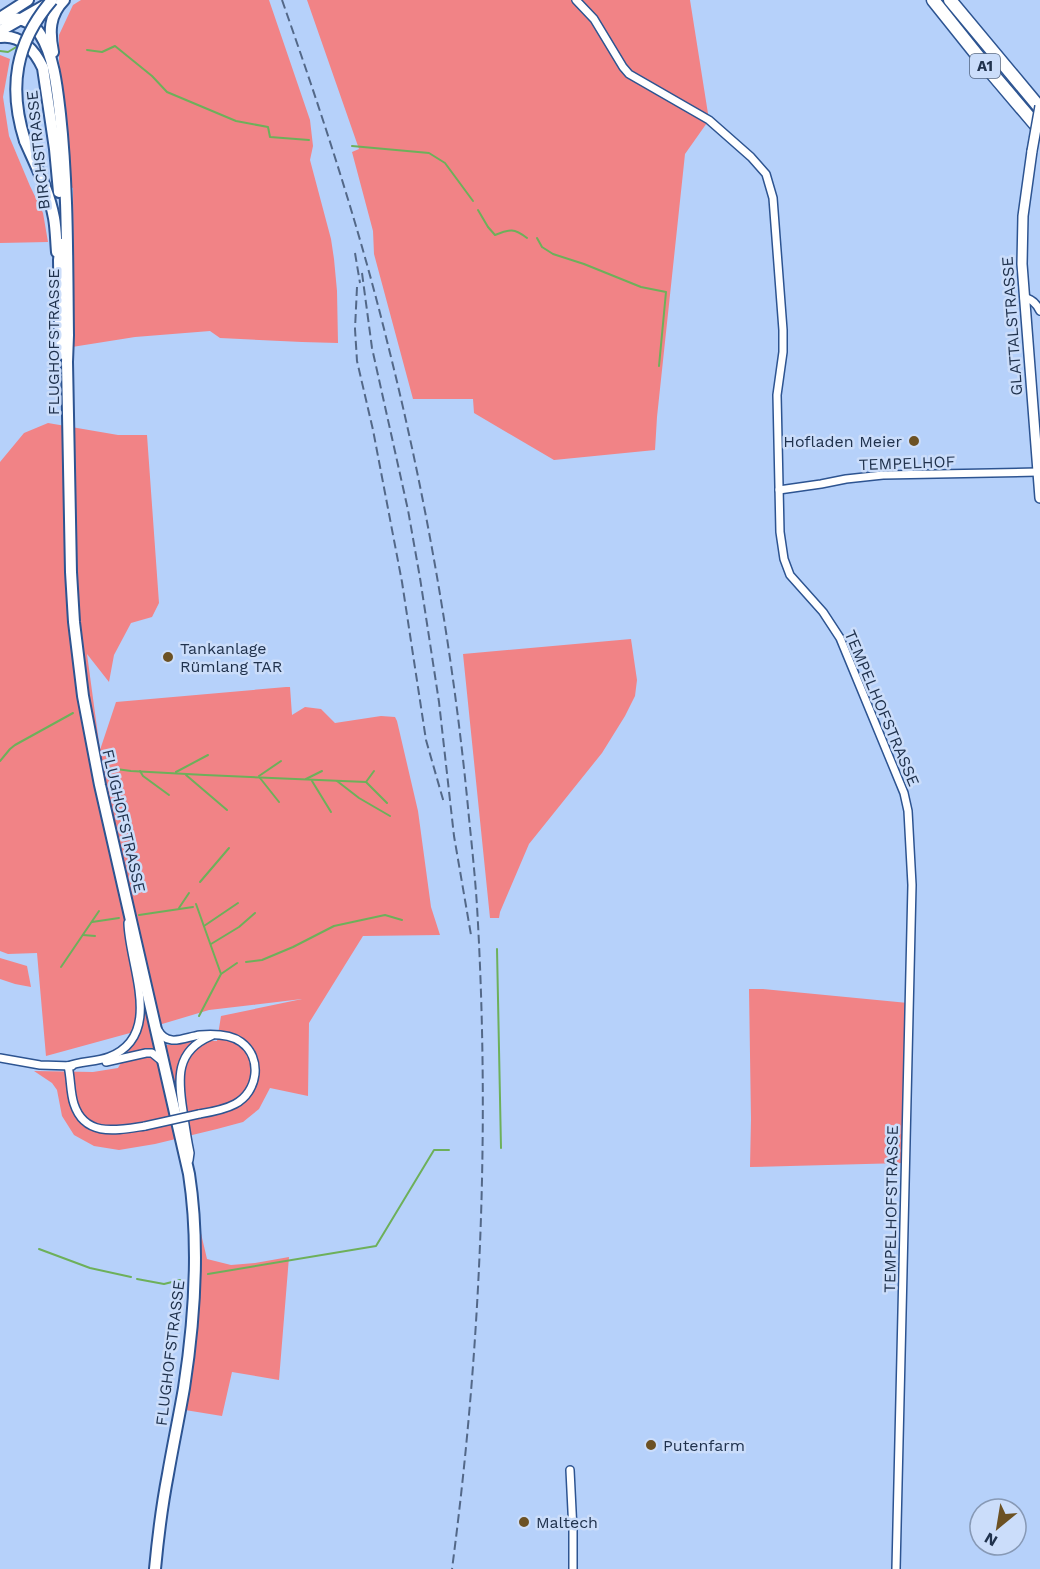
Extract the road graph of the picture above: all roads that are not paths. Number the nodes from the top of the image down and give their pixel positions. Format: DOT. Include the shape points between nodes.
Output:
graph roads {
  1 [pos="28,0"];
  2 [pos="53,0"];
  3 [pos="64,0"];
  4 [pos="576,0"];
  5 [pos="933,0"];
  6 [pos="951,0"];
  7 [pos="0,19"];
  8 [pos="21,19"];
  9 [pos="0,31"];
  10 [pos="0,37"];
  11 [pos="55,72"];
  12 [pos="1040,107"];
  13 [pos="1040,130"];
  14 [pos="59,260"];
  15 [pos="1024,298"];
  16 [pos="1040,311"];
  17 [pos="66,362"];
  18 [pos="1038,472"];
  19 [pos="779,490"];
  20 [pos="1040,498"];
  21 [pos="127,902"];
  22 [pos="155,1023"];
  23 [pos="214,1035"];
  24 [pos="0,1058"];
  25 [pos="164,1063"];
  26 [pos="68,1066"];
  27 [pos="189,1174"];
  28 [pos="570,1470"];
  29 [pos="155,1569"];
  30 [pos="573,1569"];
  31 [pos="896,1569"];
  1 -- 7 [label="main road, BIRCHSTRASSE"];
  2 -- 8 [label="main road, BIRCHSTRASSE"];
  2 -- 14 [label="main road, BIRCHSTRASSE, bridge" via="28,34 16,90 25,141 51,206"];
  3 -- 11 [label="main road, BIRCHSTRASSE" via="51,23"];
  4 -- 19 [label="street, TEMPELHOFSTRASSE" via="594,19 629,74 709,120 751,157 771,186 783,330 777,395"];
  5 -- 13 [label="highway, A1"];
  6 -- 12 [label="highway, A1"];
  7 -- 8 [label="main road, BIRCHSTRASSE"];
  8 -- 9 [label="main road, BIRCHSTRASSE"];
  8 -- 11 [label="main road, BIRCHSTRASSE" via="39,33"];
  10 -- 14 [label="main road, BIRCHSTRASSE" via="17,38 31,48 45,77 59,192"];
  11 -- 17 [label="main road, FLUGHOFSTRASSE" via="65,171"];
  12 -- 15 [label="street, GLATTALSTRASSE, bridge" via="1022,226"];
  14 -- 17 [label="main road, BIRCHSTRASSE" via="61,349"];
  15 -- 16 [label="street" via="1030,299"];
  15 -- 18 [label="street, GLATTALSTRASSE"];
  17 -- 21 [label="main road, FLUGHOFSTRASSE" via="71,572 82,696"];
  18 -- 19 [label="street, TEMPELHOF" via="883,475"];
  18 -- 20 [label="street, GLATTALSTRASSE"];
  19 -- 31 [label="street, TEMPELHOFSTRASSE" via="781,539 790,575 840,638 908,811 912,885"];
  21 -- 22 [label="main road, FLUGHOFSTRASSE"];
  21 -- 26 [label="street" via="128,936 141,1002 139,1027 119,1052"];
  22 -- 23 [label="street" via="169,1040"];
  22 -- 25 [label="main road, FLUGHOFSTRASSE"];
  23 -- 26 [label="street, bridge" via="231,1037 245,1045 254,1062 255,1078 249,1093 235,1104 199,1114 109,1130 94,1127 74,1104"];
  23 -- 27 [label="street" via="193,1047 181,1067 179,1084 190,1153"];
  24 -- 26 [label="street"];
  25 -- 26 [label="street" via="146,1053"];
  25 -- 27 [label="main road, FLUGHOFSTRASSE"];
  27 -- 29 [label="main road, FLUGHOFSTRASSE" via="194,1213 193,1317"];
  28 -- 30 [label="street"];
}
